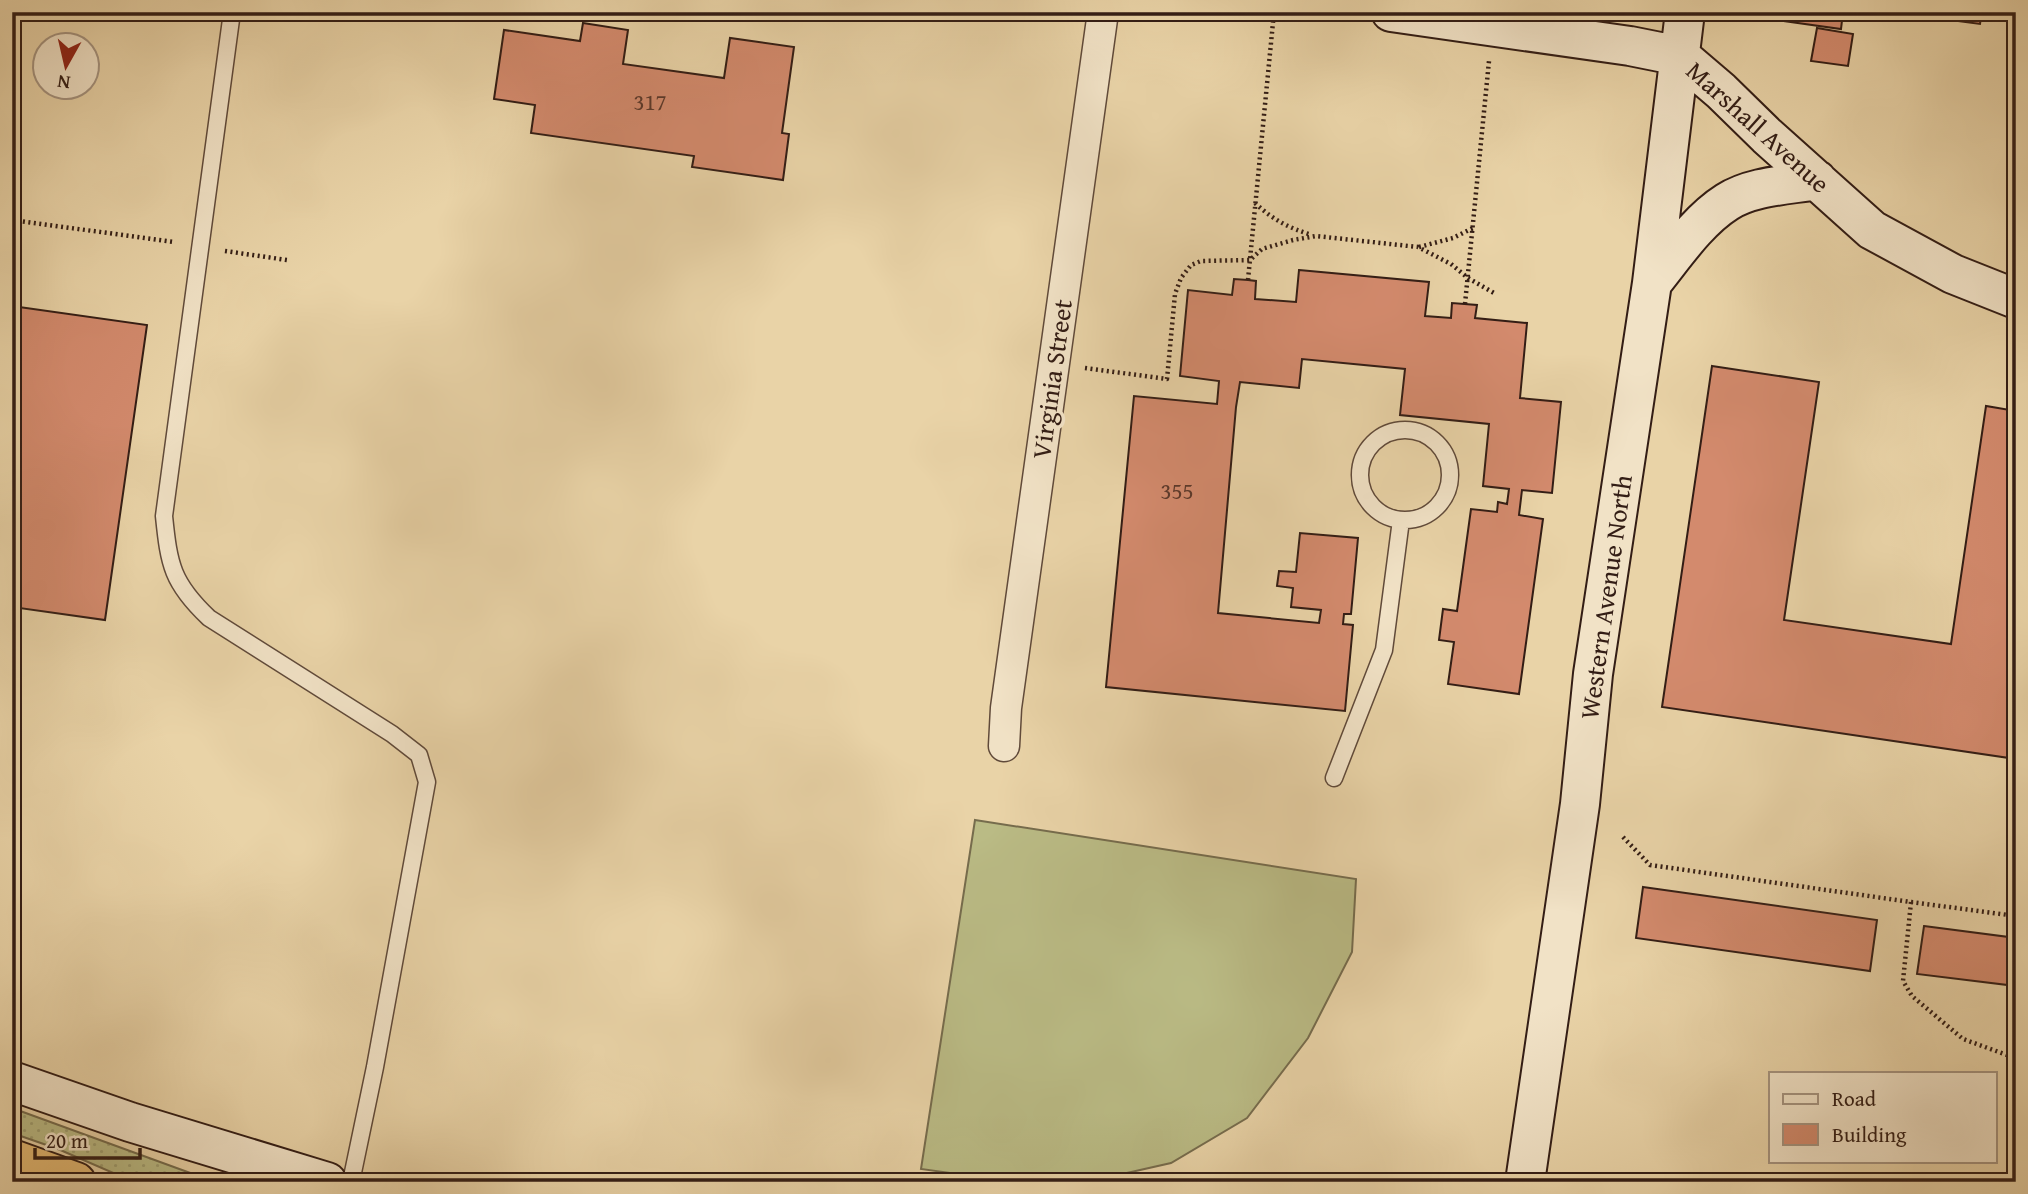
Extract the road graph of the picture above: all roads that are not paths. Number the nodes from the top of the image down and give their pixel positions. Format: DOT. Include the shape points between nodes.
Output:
graph roads {
  1 [pos="232,12"];
  2 [pos="1103,12"];
  3 [pos="1391,12"];
  4 [pos="1685,12"];
  5 [pos="1680,56"];
  6 [pos="1817,180"];
  7 [pos="1652,283"];
  8 [pos="2016,299"];
  9 [pos="1401,520"];
  10 [pos="1004,746"];
  11 [pos="1334,778"];
  12 [pos="12,1081"];
  13 [pos="12,1158"];
  14 [pos="76,1182"];
  15 [pos="327,1182"];
  16 [pos="351,1182"];
  17 [pos="1525,1182"];
  1 -- 16 [label="lane" via="164,516 173,573 190,600 209,618 419,755 426,782"];
  2 -- 10 [label="street, Virginia Street"];
  3 -- 5 [label="street, Marshall Avenue"];
  4 -- 5 [label="street, Western Avenue North"];
  5 -- 6 [label="street, Marshall Avenue"];
  5 -- 7 [label="street, Western Avenue North"];
  6 -- 7 [label="street" via="1757,190 1728,201 1700,224"];
  6 -- 8 [label="street, Marshall Avenue" via="1872,230 1953,274"];
  7 -- 17 [label="street, Western Avenue North" via="1593,674 1580,804"];
  9 -- 9 [label="lane" via="1374,508 1359,481 1360,466 1376,440 1404,429 1433,439 1449,463 1450,477 1440,504 1416,519"];
  9 -- 11 [label="lane" via="1384,650"];
  12 -- 15 [label="street"];
  13 -- 14 [label="highway"];
}
